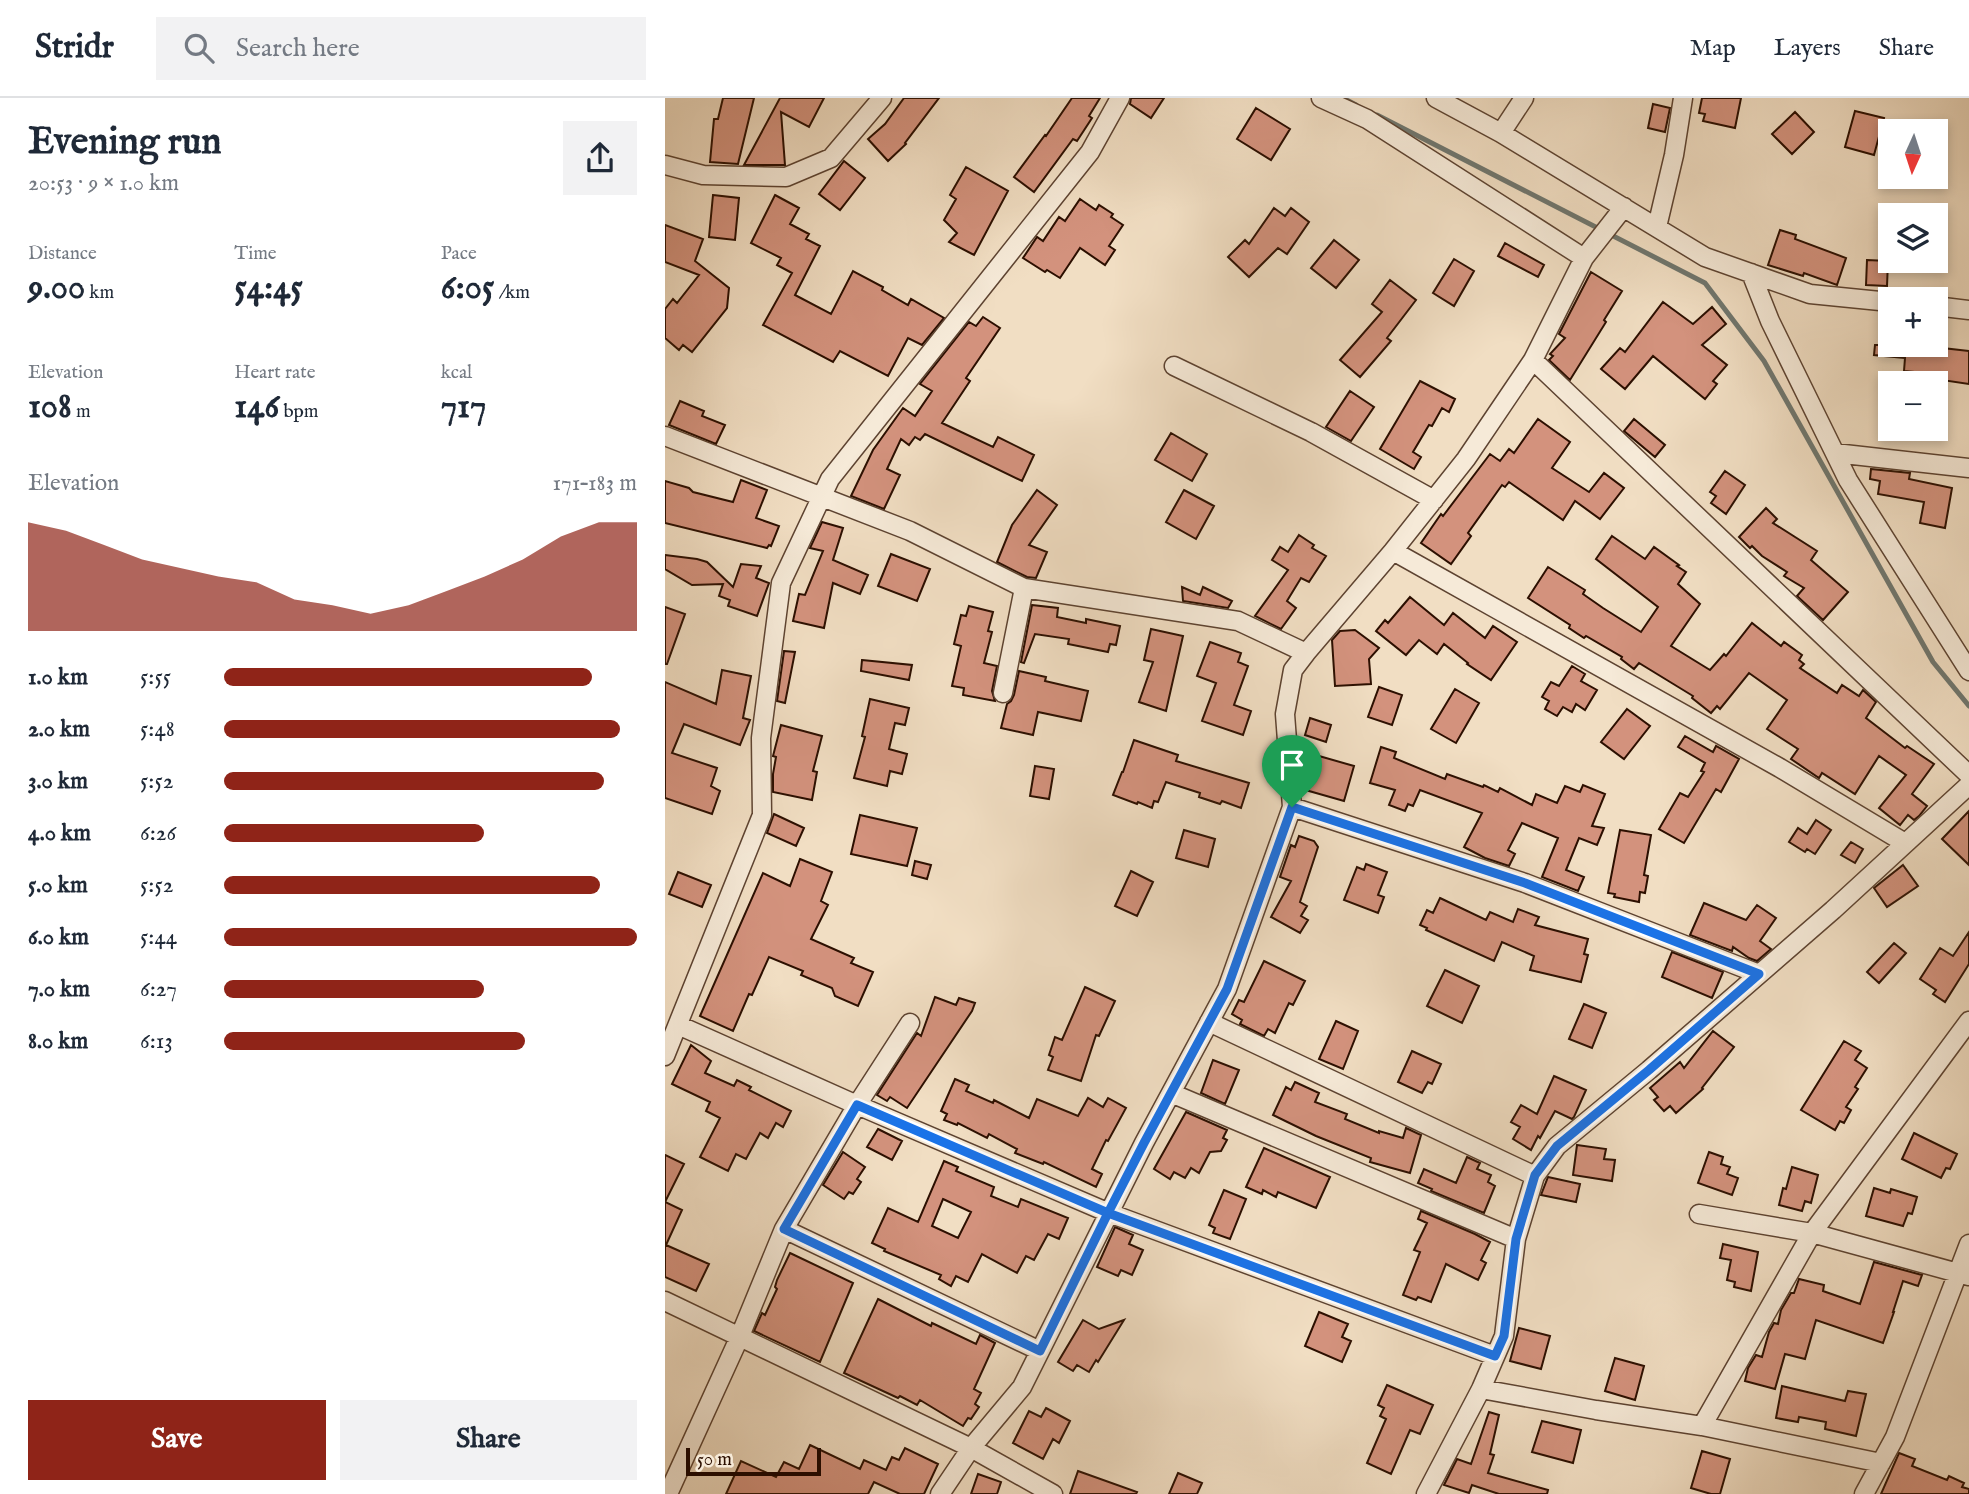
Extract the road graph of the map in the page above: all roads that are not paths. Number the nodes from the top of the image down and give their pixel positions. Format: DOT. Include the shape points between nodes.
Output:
graph roads {
  1 [pos="882,98"];
  2 [pos="1120,98"];
  3 [pos="1321,98"];
  4 [pos="1436,98"];
  5 [pos="1524,98"];
  6 [pos="1683,98"];
  7 [pos="1501,134"];
  8 [pos="665,165"];
  9 [pos="1622,210"];
  10 [pos="1657,227"];
  11 [pos="1588,253"];
  12 [pos="1751,273"];
  13 [pos="1878,301"];
  14 [pos="1948,308"];
  15 [pos="1969,310"];
  16 [pos="1533,360"];
  17 [pos="1174,366"];
  18 [pos="665,436"];
  19 [pos="1835,453"];
  20 [pos="1969,468"];
  21 [pos="822,496"];
  22 [pos="1434,500"];
  23 [pos="1393,551"];
  24 [pos="1024,588"];
  25 [pos="1306,653"];
  26 [pos="1969,671"];
  27 [pos="1003,693"];
  28 [pos="1969,775"];
  29 [pos="1969,785"];
  30 [pos="1292,807"];
  31 [pos="1905,844"];
  32 [pos="1759,974"];
  33 [pos="1969,1021"];
  34 [pos="1209,1022"];
  35 [pos="910,1023"];
  36 [pos="678,1025"];
  37 [pos="665,1056"];
  38 [pos="1171,1093"];
  39 [pos="857,1105"];
  40 [pos="1535,1175"];
  41 [pos="1108,1213"];
  42 [pos="1699,1214"];
  43 [pos="784,1229"];
  44 [pos="1812,1233"];
  45 [pos="1516,1239"];
  46 [pos="1969,1244"];
  47 [pos="1963,1275"];
  48 [pos="665,1301"];
  49 [pos="740,1336"];
  50 [pos="1040,1351"];
  51 [pos="1495,1356"];
  52 [pos="1481,1389"];
  53 [pos="1702,1426"];
  54 [pos="971,1448"];
  55 [pos="1881,1463"];
  56 [pos="668,1494"];
  57 [pos="940,1494"];
  58 [pos="1053,1494"];
  59 [pos="1426,1494"];
  60 [pos="1864,1494"];
  1 -- 8 [label="street" via="831,158 786,177 703,175"];
  2 -- 21 [label="street" via="1090,152 830,479"];
  3 -- 11 [label="street" via="1367,119"];
  4 -- 7 [label="street"];
  5 -- 7 [label="street"];
  6 -- 10 [label="street"];
  7 -- 9 [label="street"];
  9 -- 10 [label="street"];
  9 -- 11 [label="street"];
  10 -- 12 [label="street" via="1705,257"];
  11 -- 16 [label="street"];
  12 -- 13 [label="street" via="1810,294"];
  12 -- 19 [label="street"];
  14 -- 15 [label="street"];
  16 -- 22 [label="street"];
  16 -- 28 [label="street"];
  17 -- 22 [label="street" via="1311,432"];
  18 -- 21 [label="street"];
  19 -- 20 [label="street"];
  19 -- 26 [label="street"];
  21 -- 24 [label="street" via="910,531"];
  21 -- 36 [label="street" via="781,583 761,738 762,815"];
  22 -- 23 [label="street"];
  23 -- 25 [label="street"];
  23 -- 31 [label="street" via="1780,768"];
  24 -- 25 [label="street" via="1238,621"];
  24 -- 27 [label="street"];
  25 -- 30 [label="street" via="1293,670 1285,714"];
  29 -- 31 [label="street"];
  30 -- 32 [label="street" via="1525,883"];
  30 -- 34 [label="street" via="1227,989"];
  31 -- 32 [label="street"];
  32 -- 40 [label="street" via="1557,1146"];
  33 -- 44 [label="street"];
  34 -- 38 [label="street"];
  34 -- 40 [label="street"];
  35 -- 39 [label="street"];
  36 -- 37 [label="street"];
  36 -- 39 [label="street"];
  38 -- 41 [label="street"];
  38 -- 45 [label="street"];
  39 -- 41 [label="street"];
  39 -- 43 [label="street"];
  40 -- 45 [label="street"];
  41 -- 50 [label="street"];
  41 -- 51 [label="street"];
  42 -- 44 [label="street"];
  43 -- 49 [label="street"];
  43 -- 50 [label="street"];
  44 -- 47 [label="street"];
  44 -- 53 [label="street"];
  45 -- 51 [label="street" via="1504,1336"];
  46 -- 47 [label="street"];
  47 -- 55 [label="street"];
  48 -- 49 [label="street"];
  49 -- 54 [label="street"];
  49 -- 56 [label="street"];
  50 -- 54 [label="street" via="1022,1387"];
  51 -- 52 [label="street"];
  52 -- 53 [label="street"];
  52 -- 59 [label="street"];
  53 -- 55 [label="street"];
  54 -- 57 [label="street"];
  54 -- 58 [label="street"];
  55 -- 60 [label="street"];
}
